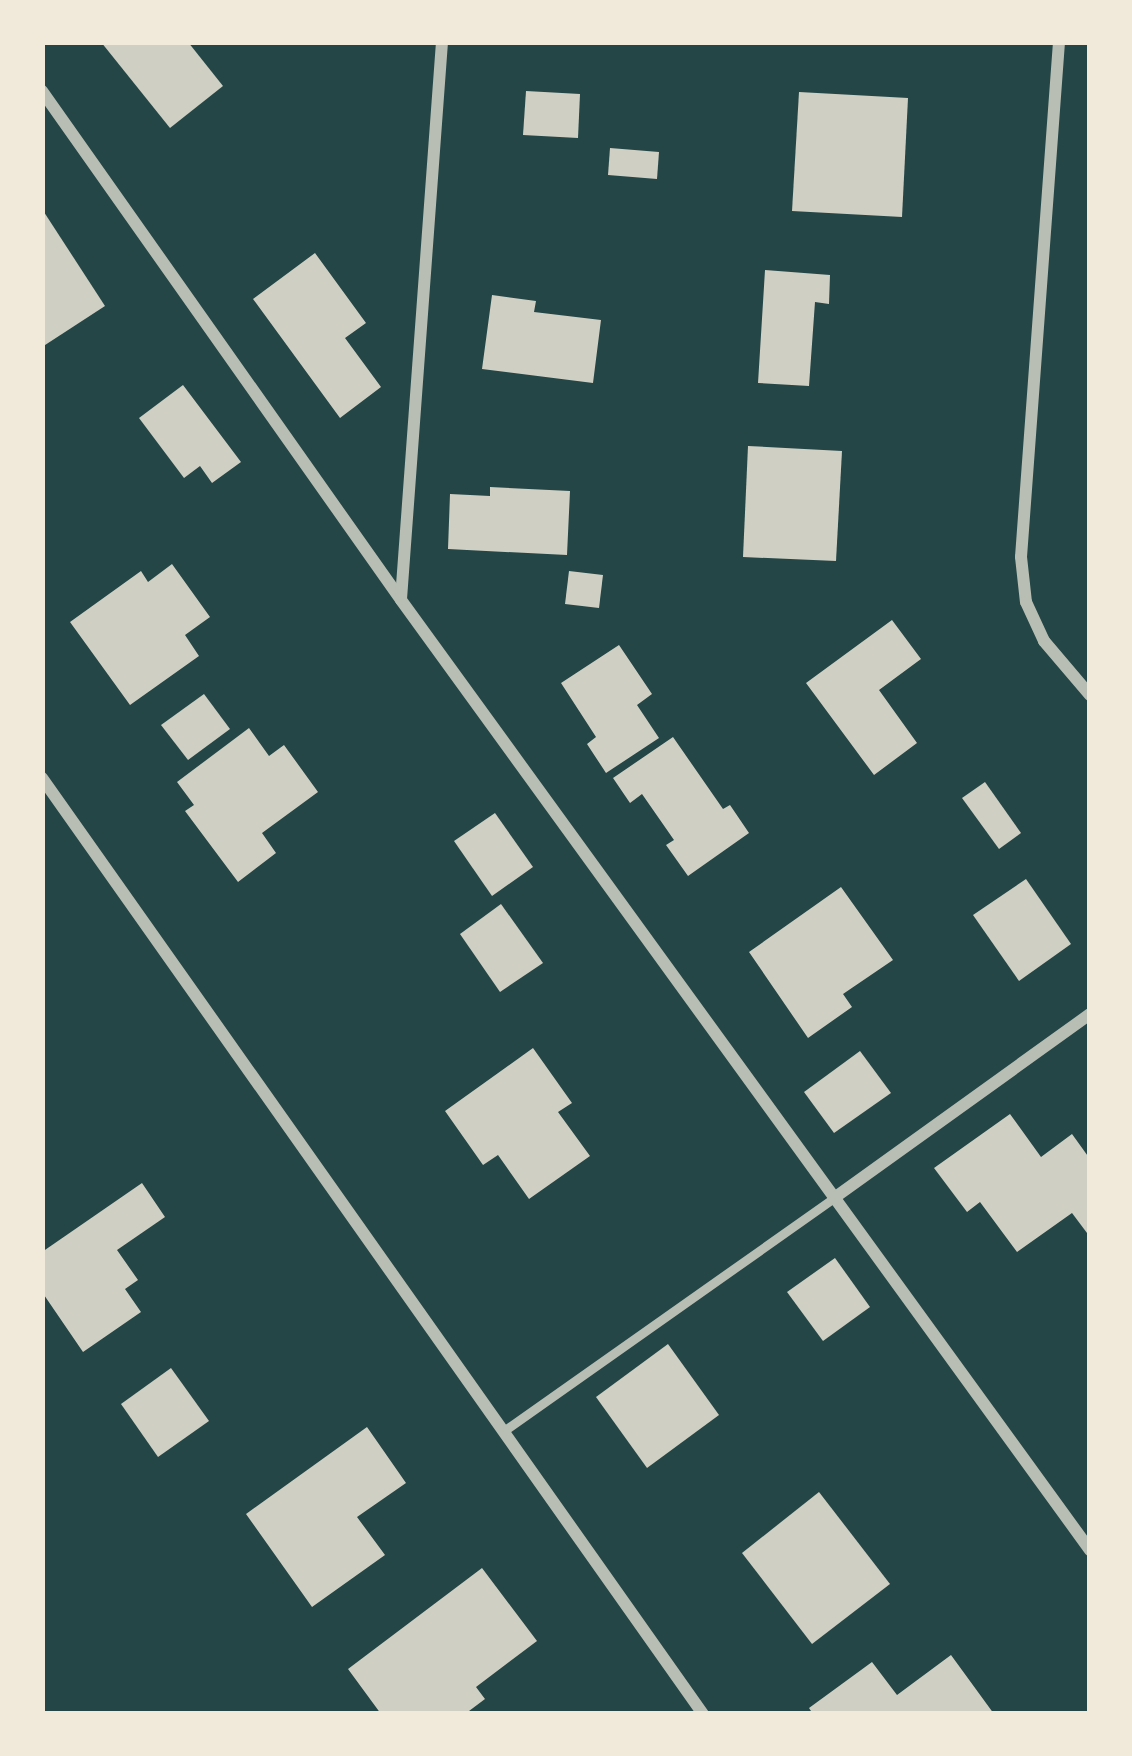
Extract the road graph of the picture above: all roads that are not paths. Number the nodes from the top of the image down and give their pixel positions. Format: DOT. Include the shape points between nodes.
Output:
graph roads {
  1 [pos="442,42"];
  2 [pos="1059,42"];
  3 [pos="42,91"];
  4 [pos="401,600"];
  5 [pos="1090,695"];
  6 [pos="42,778"];
  7 [pos="1090,1014"];
  8 [pos="834,1198"];
  9 [pos="505,1430"];
  10 [pos="1090,1550"];
  11 [pos="703,1714"];
  1 -- 4 [label="street"];
  2 -- 5 [label="street" via="1021,557 1026,602 1044,641"];
  3 -- 4 [label="street"];
  4 -- 8 [label="street"];
  6 -- 9 [label="street"];
  7 -- 8 [label="street"];
  8 -- 9 [label="lane"];
  8 -- 10 [label="street"];
  9 -- 11 [label="street"];
}
